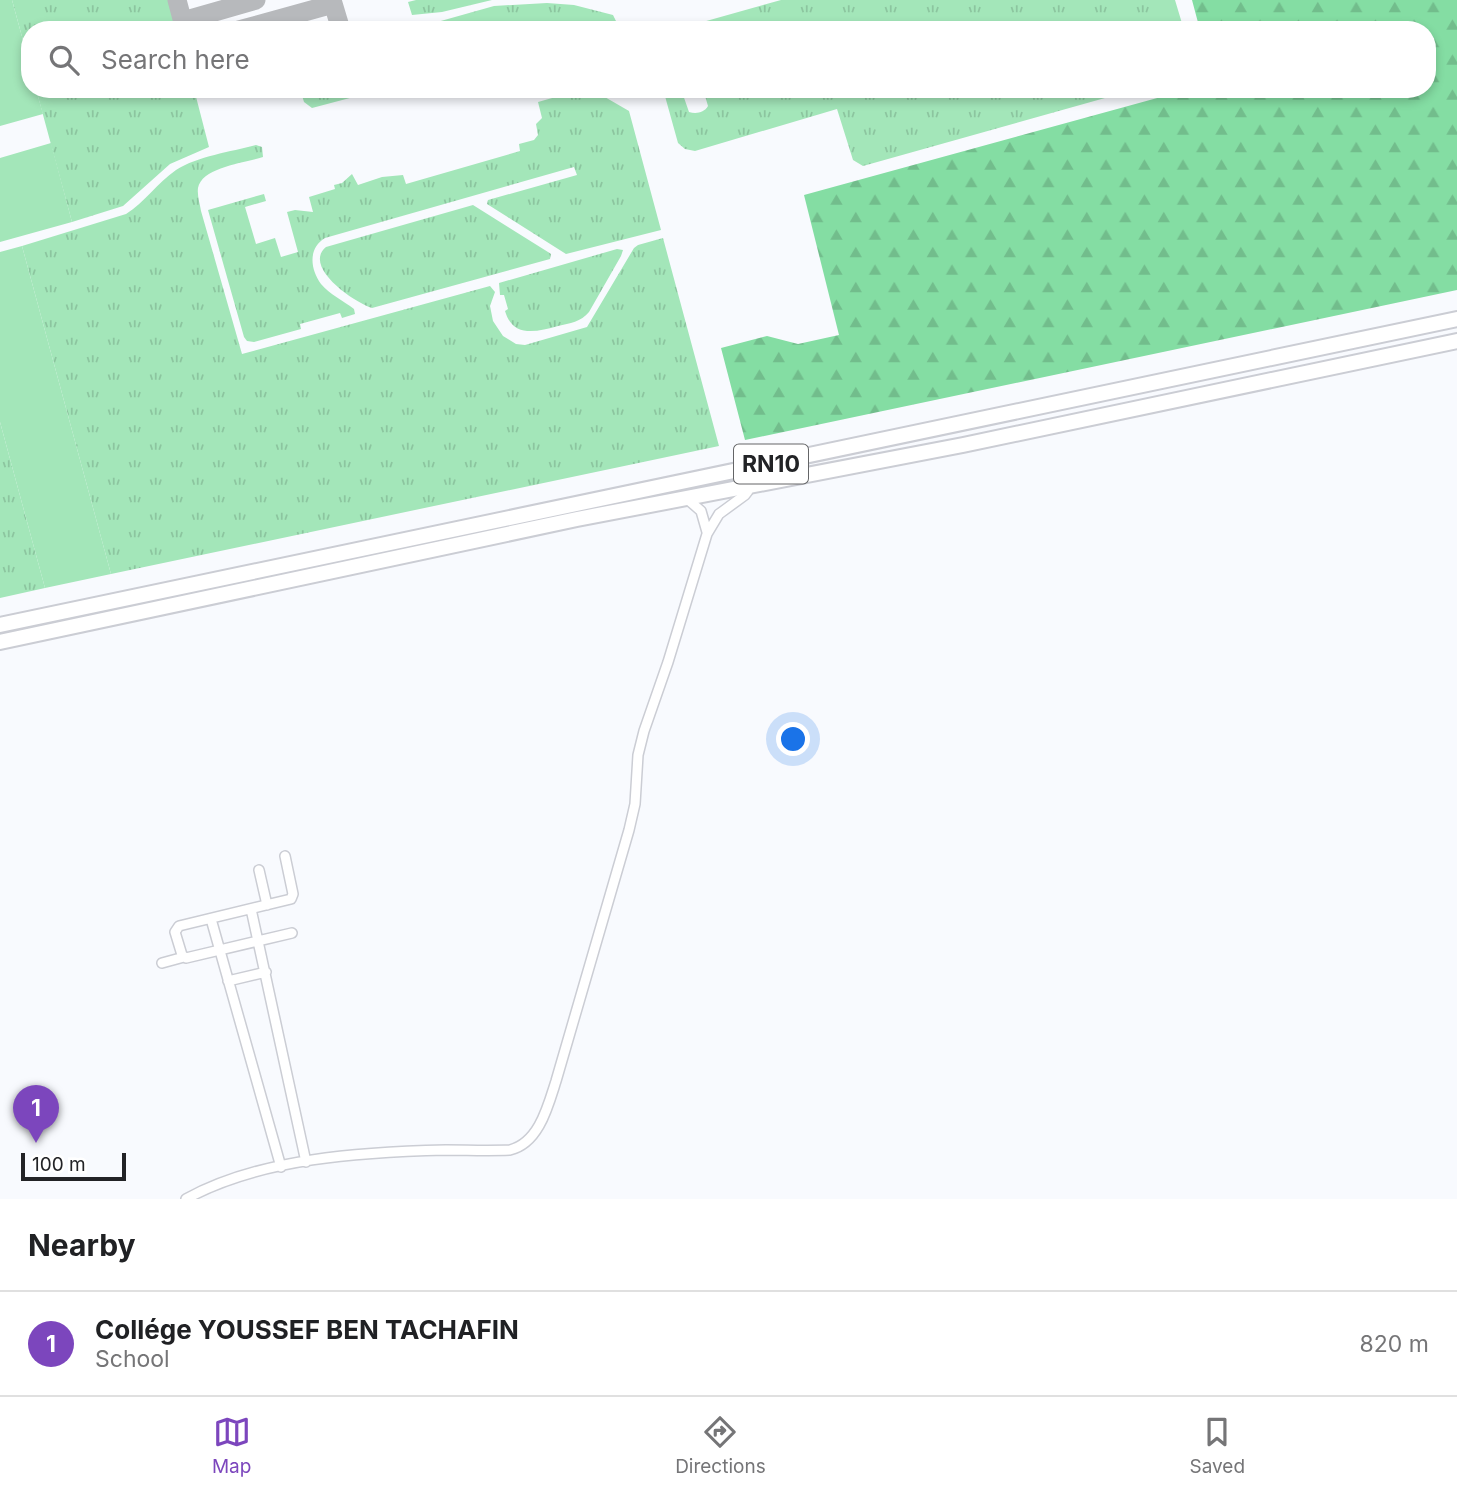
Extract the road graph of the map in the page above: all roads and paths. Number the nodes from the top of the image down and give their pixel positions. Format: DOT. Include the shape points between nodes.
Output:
graph roads {
  1 [pos="1457,319"];
  2 [pos="1457,341"];
  3 [pos="744,470"];
  4 [pos="748,485"];
  5 [pos="686,498"];
  6 [pos="707,534"];
  7 [pos="84,607"];
  8 [pos="87,624"];
  9 [pos="0,625"];
  10 [pos="0,642"];
  11 [pos="285,856"];
  12 [pos="258,870"];
  13 [pos="267,905"];
  14 [pos="251,909"];
  15 [pos="211,919"];
  16 [pos="292,933"];
  17 [pos="259,941"];
  18 [pos="219,950"];
  19 [pos="184,957"];
  20 [pos="162,963"];
  21 [pos="266,972"];
  22 [pos="228,981"];
  23 [pos="306,1162"];
  24 [pos="281,1167"];
  25 [pos="186,1199"];
  1 -- 3 [label="highway, RN10"];
  2 -- 4 [label="highway, RN10"];
  3 -- 4 [label="highway"];
  3 -- 7 [label="highway, RN10"];
  4 -- 5 [label="highway, RN10"];
  4 -- 6 [label="street" via="745,495 719,514"];
  5 -- 6 [label="street" via="701,511"];
  5 -- 8 [label="highway, RN10"];
  6 -- 23 [label="street" via="644,731 629,830 556,1081 536,1129 513,1149 404,1151"];
  7 -- 8 [label="highway"];
  7 -- 9 [label="highway, RN10"];
  8 -- 10 [label="highway, RN10"];
  11 -- 13 [label="street" via="293,898"];
  12 -- 13 [label="street"];
  13 -- 14 [label="street"];
  14 -- 15 [label="street"];
  14 -- 17 [label="street"];
  15 -- 18 [label="street"];
  15 -- 19 [label="street" via="176,928"];
  16 -- 17 [label="street"];
  17 -- 18 [label="street"];
  17 -- 21 [label="street"];
  18 -- 19 [label="street"];
  18 -- 22 [label="street"];
  19 -- 20 [label="street"];
  21 -- 22 [label="street"];
  21 -- 23 [label="street"];
  22 -- 24 [label="street"];
  23 -- 24 [label="street"];
  24 -- 25 [label="street" via="217,1184"];
}
